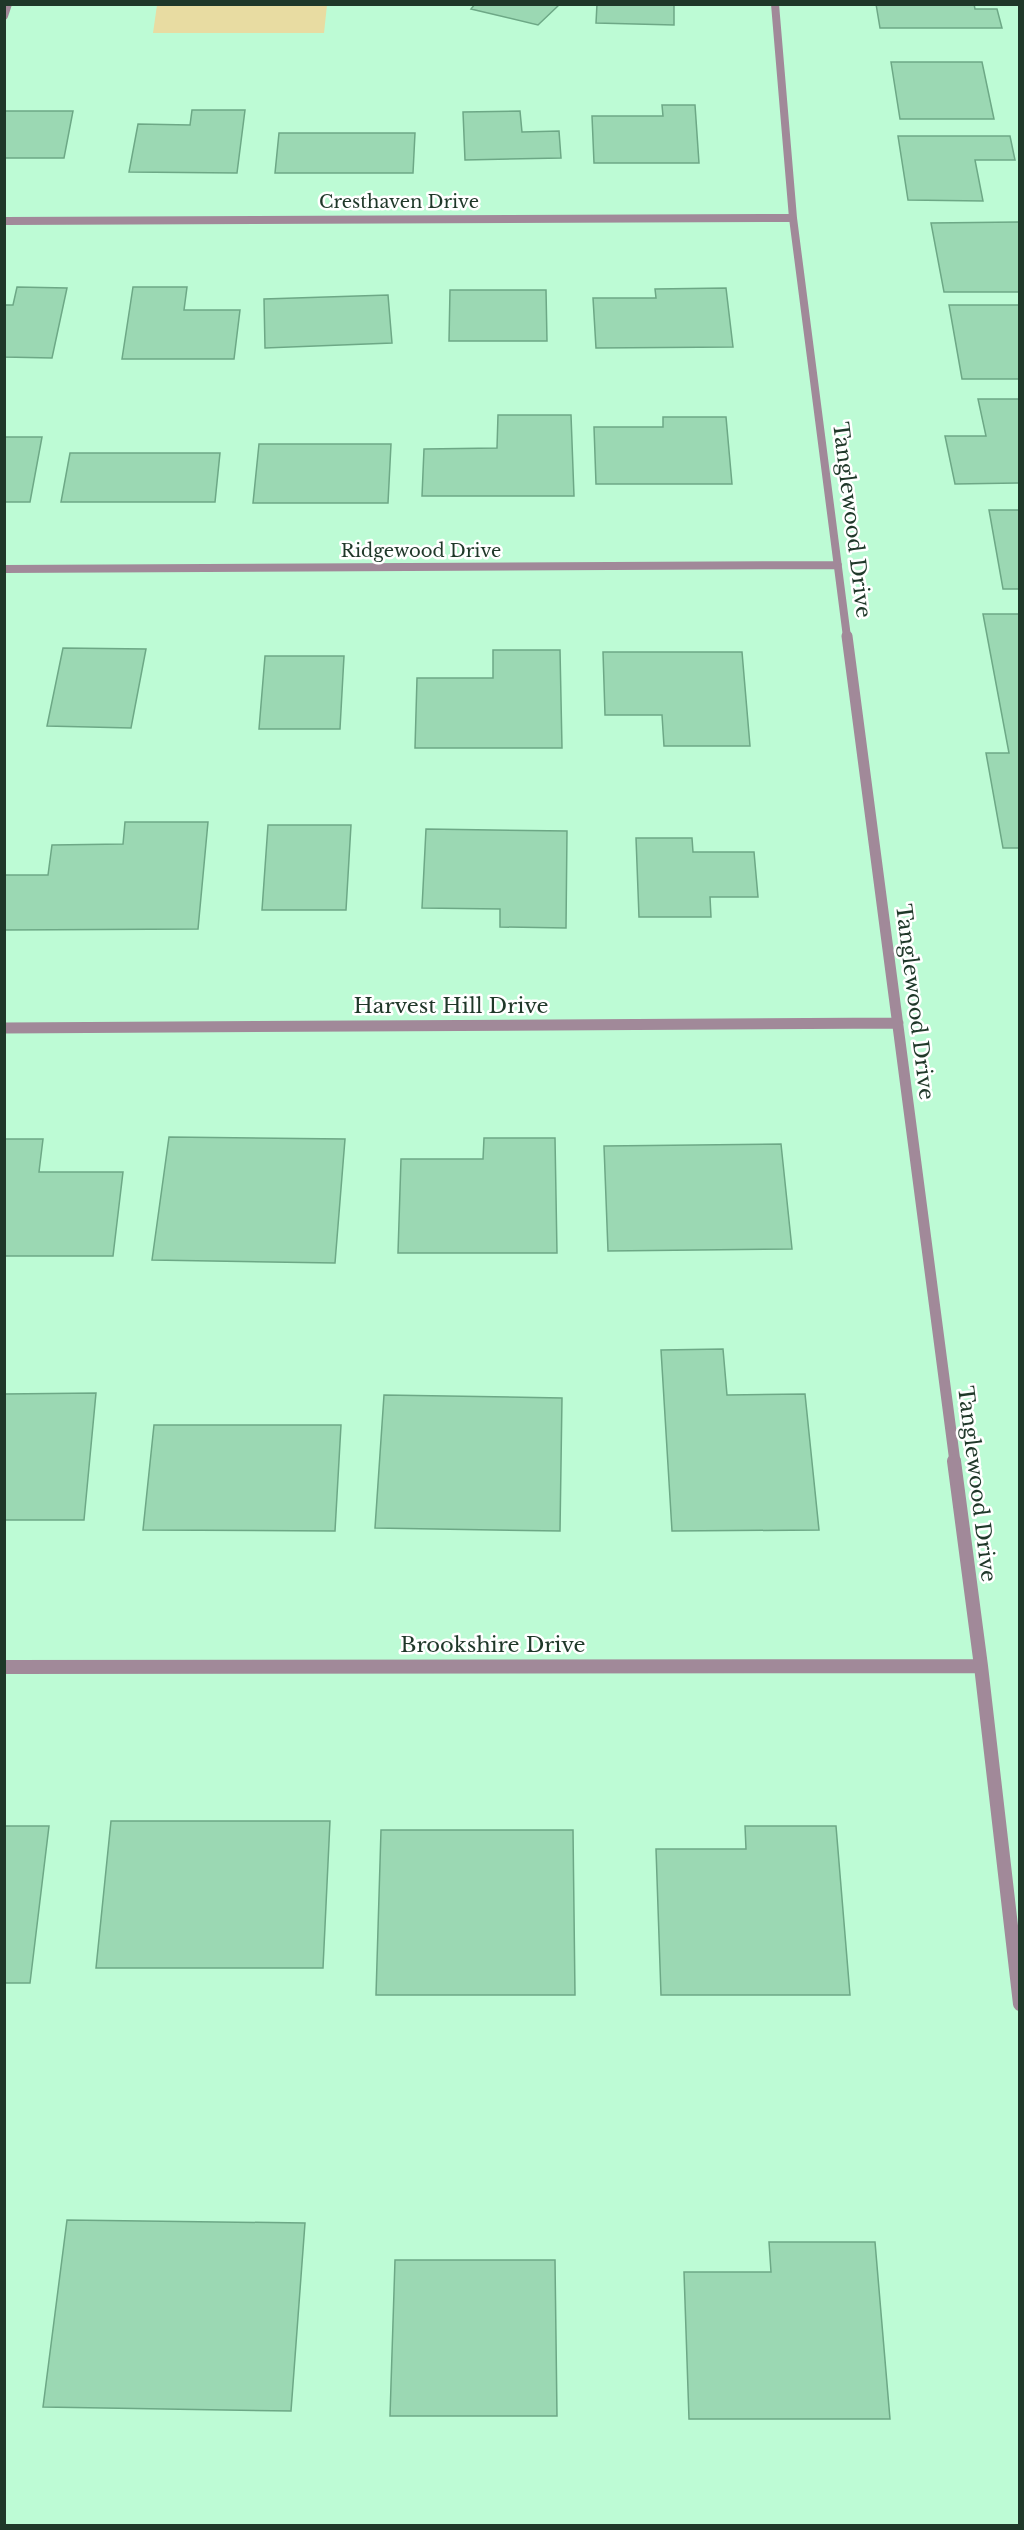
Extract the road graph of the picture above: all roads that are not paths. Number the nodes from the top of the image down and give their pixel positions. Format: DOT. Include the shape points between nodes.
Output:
graph roads {
  1 [pos="8,4"];
  2 [pos="775,4"];
  3 [pos="4,16"];
  4 [pos="793,219"];
  5 [pos="4,221"];
  6 [pos="838,565"];
  7 [pos="4,569"];
  8 [pos="898,1023"];
  9 [pos="4,1028"];
  10 [pos="981,1666"];
  11 [pos="4,1667"];
  12 [pos="1020,2004"];
  1 -- 3 [label="street"];
  2 -- 4 [label="street, Tanglewood Drive"];
  4 -- 5 [label="street, Cresthaven Drive"];
  4 -- 6 [label="street, Tanglewood Drive"];
  6 -- 7 [label="street, Ridgewood Drive"];
  6 -- 8 [label="street, Tanglewood Drive"];
  8 -- 9 [label="street, Harvest Hill Drive"];
  8 -- 10 [label="street, Tanglewood Drive"];
  10 -- 11 [label="street, Brookshire Drive"];
  10 -- 12 [label="street, Tanglewood Drive"];
}
